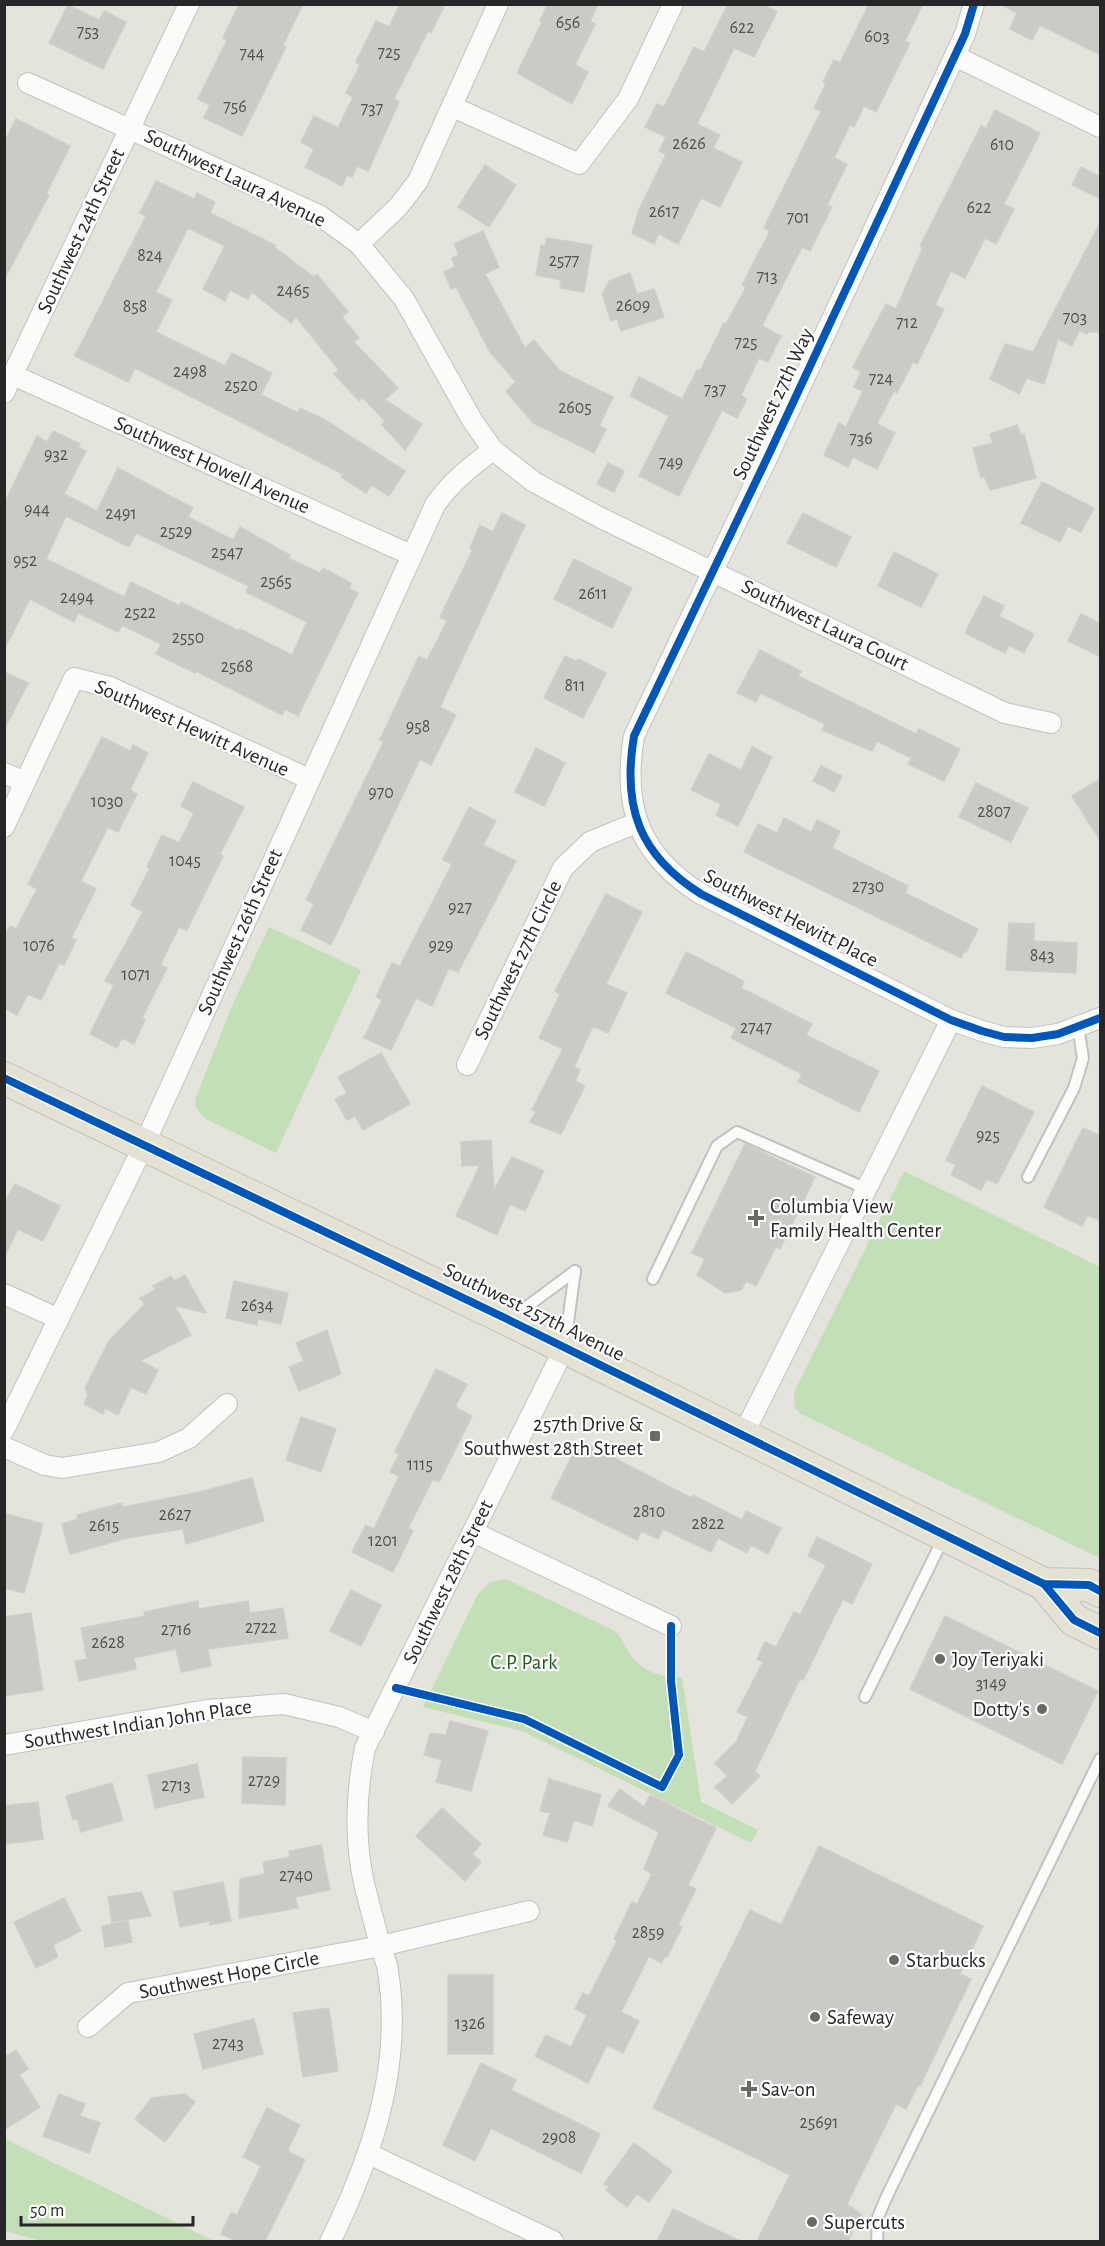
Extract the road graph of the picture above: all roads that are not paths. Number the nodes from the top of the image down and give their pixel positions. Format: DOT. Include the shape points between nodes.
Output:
graph roads {
  1 [pos="189,4"];
  2 [pos="498,4"];
  3 [pos="673,4"];
  4 [pos="974,4"];
  5 [pos="955,56"];
  6 [pos="28,82"];
  7 [pos="453,106"];
  8 [pos="130,127"];
  9 [pos="1101,127"];
  10 [pos="359,244"];
  11 [pos="9,384"];
  12 [pos="493,450"];
  13 [pos="601,519"];
  14 [pos="411,555"];
  15 [pos="714,571"];
  16 [pos="1051,723"];
  17 [pos="4,773"];
  18 [pos="309,779"];
  19 [pos="25,782"];
  20 [pos="636,822"];
  21 [pos="4,827"];
  22 [pos="1101,1018"];
  23 [pos="951,1020"];
  24 [pos="1078,1026"];
  25 [pos="467,1065"];
  26 [pos="4,1078"];
  27 [pos="144,1145"];
  28 [pos="1028,1178"];
  29 [pos="867,1189"];
  30 [pos="653,1279"];
  31 [pos="4,1294"];
  32 [pos="59,1319"];
  33 [pos="509,1320"];
  34 [pos="565,1347"];
  35 [pos="226,1404"];
  36 [pos="4,1430"];
  37 [pos="743,1435"];
  38 [pos="4,1447"];
  39 [pos="473,1532"];
  40 [pos="945,1534"];
  41 [pos="1044,1584"];
  42 [pos="1101,1591"];
  43 [pos="671,1626"];
  44 [pos="1101,1633"];
  45 [pos="865,1697"];
  46 [pos="374,1732"];
  47 [pos="4,1745"];
  48 [pos="1101,1759"];
  49 [pos="529,1911"];
  50 [pos="381,1946"];
  51 [pos="88,2027"];
  52 [pos="369,2154"];
  53 [pos="330,2241"];
  54 [pos="553,2241"];
  55 [pos="877,2241"];
  1 -- 8 [label="street, Southwest 24th Street"];
  2 -- 7 [label="street"];
  3 -- 7 [label="street" via="628,99 579,164"];
  4 -- 5 [label="street, Southwest 27th Way"];
  5 -- 9 [label="street"];
  5 -- 15 [label="street, Southwest 27th Way"];
  6 -- 8 [label="street, Southwest Laura Avenue"];
  7 -- 10 [label="street" via="418,181 398,207"];
  8 -- 10 [label="street, Southwest Laura Avenue" via="319,215"];
  8 -- 11 [label="street, Southwest 24th Street"];
  10 -- 12 [label="street, Southwest Laura Avenue" via="404,299"];
  11 -- 14 [label="street, Southwest Howell Avenue"];
  12 -- 13 [label="street, Southwest Laura Avenue" via="534,482"];
  12 -- 14 [label="street, Southwest 26th Street" via="448,488 435,505"];
  13 -- 15 [label="street, Southwest Laura Court"];
  14 -- 18 [label="street, Southwest 26th Street"];
  15 -- 16 [label="street, Southwest Laura Court" via="1005,712"];
  15 -- 20 [label="street, Southwest 27th Way" via="634,736 630,785"];
  17 -- 19 [label="street"];
  18 -- 19 [label="street, Southwest Hewitt Avenue" via="110,687 74,678"];
  18 -- 27 [label="street, Southwest 26th Street"];
  19 -- 21 [label="street"];
  20 -- 23 [label="street, Southwest Hewitt Place" via="650,850 676,878 700,894"];
  20 -- 25 [label="street, Southwest 27th Circle" via="590,842 563,868"];
  22 -- 24 [label="street"];
  23 -- 24 [label="street" via="1004,1037 1032,1038"];
  23 -- 29 [label="street"];
  24 -- 28 [label="lane" via="1083,1058 1074,1088"];
  26 -- 27 [label="main road, Southwest 257th Avenue"];
  27 -- 32 [label="street, Southwest 26th Street"];
  27 -- 33 [label="main road, Southwest 257th Avenue"];
  29 -- 30 [label="lane" via="737,1132 717,1146"];
  29 -- 37 [label="street"];
  31 -- 32 [label="street"];
  32 -- 36 [label="street, Southwest 26th Street"];
  33 -- 34 [label="main road, Southwest 257th Avenue"];
  33 -- 34 [label="lane" via="575,1270"];
  34 -- 37 [label="main road, Southwest 257th Avenue"];
  34 -- 39 [label="street, Southwest 28th Street"];
  35 -- 38 [label="street" via="189,1438 159,1452 62,1468"];
  37 -- 40 [label="main road, Southwest 257th Avenue"];
  39 -- 43 [label="street"];
  39 -- 46 [label="street, Southwest 28th Street"];
  40 -- 41 [label="main road, Southwest 257th Avenue"];
  40 -- 45 [label="lane"];
  41 -- 42 [label="main road, Southwest 257th Avenue" via="1089,1585"];
  41 -- 44 [label="main road, Southwest 257th Avenue" via="1074,1620"];
  46 -- 47 [label="street, Southwest Indian John Place" via="339,1717 284,1704 207,1710"];
  46 -- 50 [label="street, Southwest 28th Street" via="364,1748 357,1830 364,1881"];
  48 -- 55 [label="lane" via="887,2196 879,2217"];
  49 -- 50 [label="street, Southwest Hope Circle"];
  50 -- 51 [label="street, Southwest Hope Circle" via="128,1993"];
  50 -- 52 [label="street, Southwest 28th Street" via="388,1968 391,2029 381,2118"];
  52 -- 53 [label="street, Southwest 28th Street"];
  52 -- 54 [label="street"];
}
